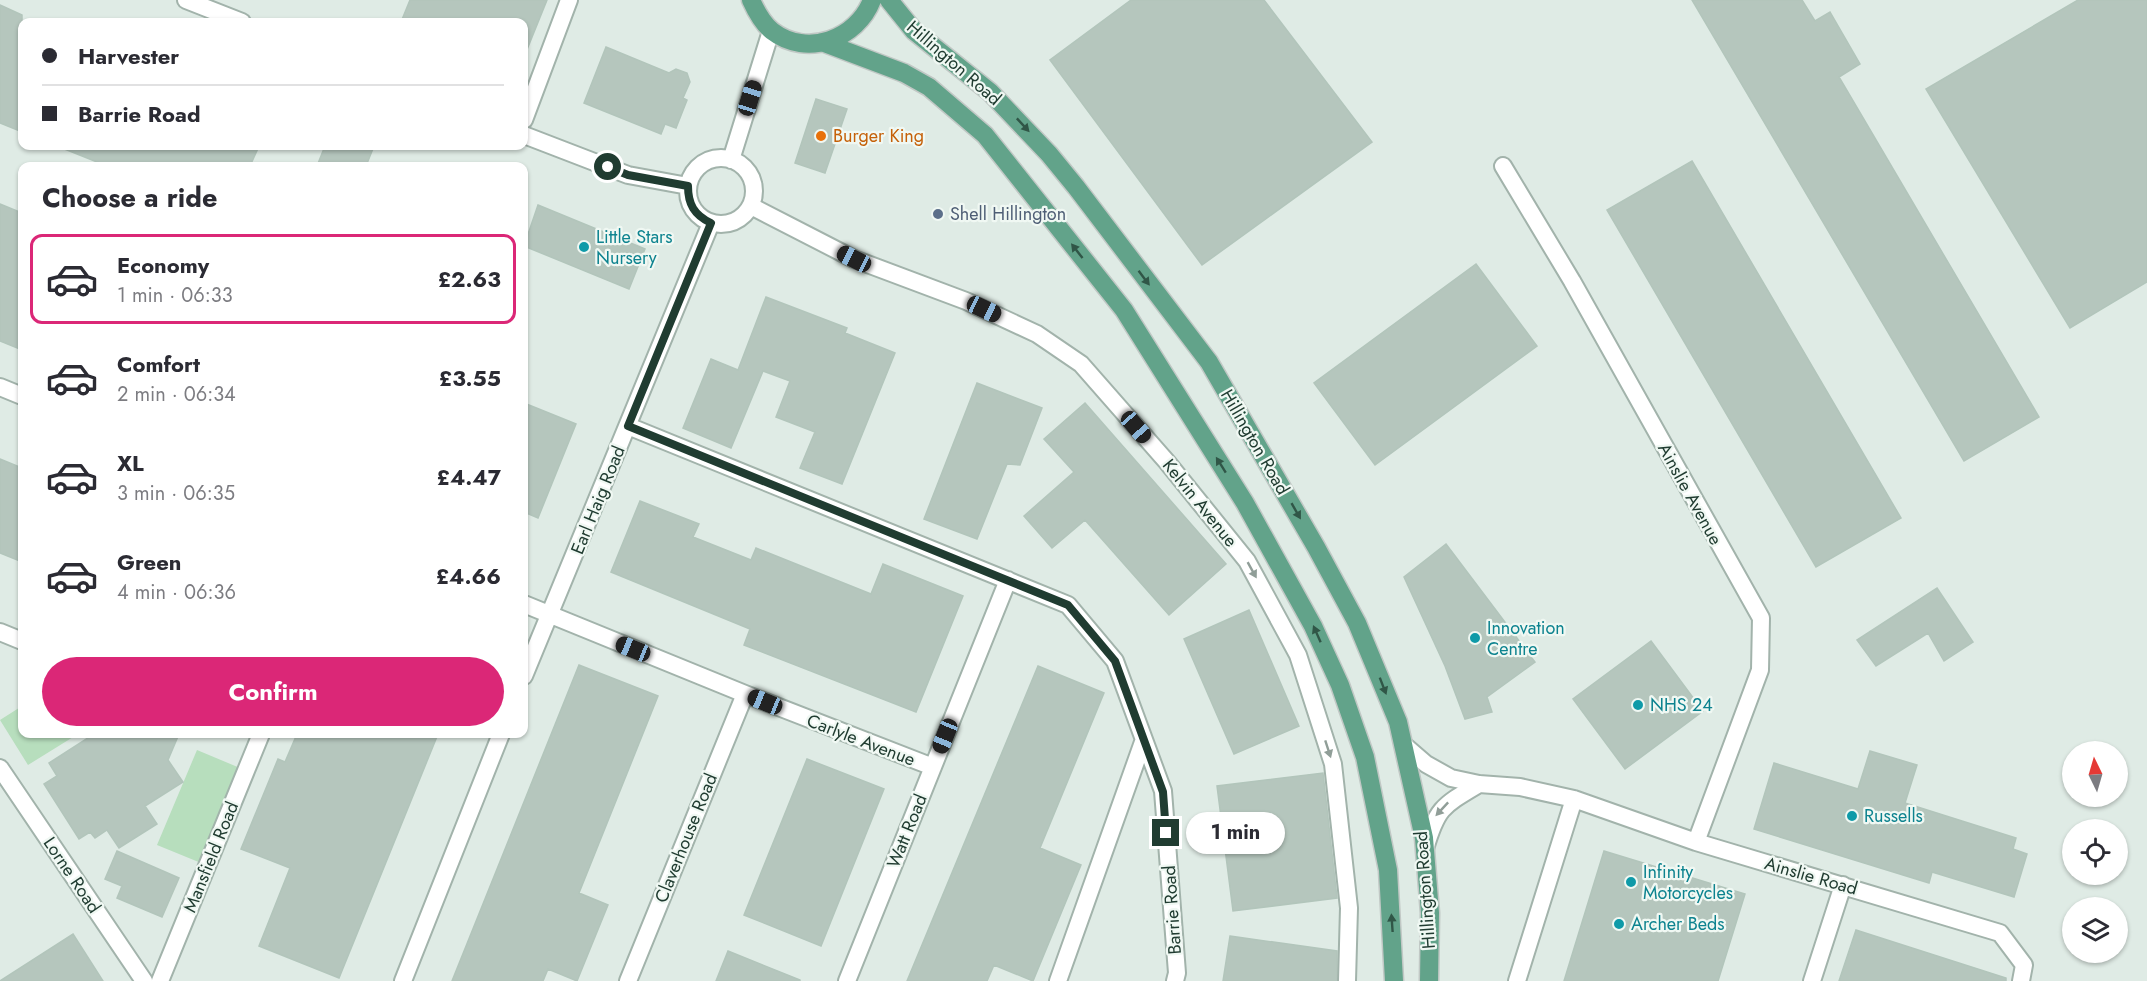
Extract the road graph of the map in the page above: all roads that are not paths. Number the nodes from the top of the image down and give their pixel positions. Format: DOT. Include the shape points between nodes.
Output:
graph roads {
  1 [pos="186,0"];
  2 [pos="569,0"];
  3 [pos="751,0"];
  4 [pos="872,0"];
  5 [pos="889,0"];
  6 [pos="232,18"];
  7 [pos="771,31"];
  8 [pos="822,42"];
  9 [pos="528,109"];
  10 [pos="528,137"];
  11 [pos="731,160"];
  12 [pos="1503,166"];
  13 [pos="688,186"];
  14 [pos="751,206"];
  15 [pos="711,223"];
  16 [pos="0,387"];
  17 [pos="18,394"];
  18 [pos="628,426"];
  19 [pos="1008,580"];
  20 [pos="528,606"];
  21 [pos="550,615"];
  22 [pos="0,632"];
  23 [pos="18,639"];
  24 [pos="528,667"];
  25 [pos="745,694"];
  26 [pos="257,738"];
  27 [pos="499,738"];
  28 [pos="1143,742"];
  29 [pos="1404,745"];
  30 [pos="933,767"];
  31 [pos="0,768"];
  32 [pos="1479,784"];
  33 [pos="1574,799"];
  34 [pos="1696,842"];
  35 [pos="1425,849"];
  36 [pos="1843,885"];
  37 [pos="2022,973"];
  38 [pos="144,981"];
  39 [pos="160,981"];
  40 [pos="403,981"];
  41 [pos="628,981"];
  42 [pos="847,981"];
  43 [pos="1058,981"];
  44 [pos="1175,981"];
  45 [pos="1347,981"];
  46 [pos="1394,981"];
  47 [pos="1429,981"];
  48 [pos="1517,981"];
  49 [pos="1812,981"];
  1 -- 6 [label="street"];
  2 -- 9 [label="street"];
  3 -- 7 [label="main road"];
  4 -- 8 [label="main road" via="863,20 841,37"];
  5 -- 29 [label="main road, Hillington Road, one-way" via="914,31 990,92 1049,154 1209,362 1357,622"];
  7 -- 8 [label="main road" via="801,43"];
  7 -- 11 [label="street"];
  46 -- 8 [label="main road, Hillington Road, one-way" via="1388,870 1365,757 1340,685 1313,626 1245,503 1124,310 985,135 929,87 904,73"];
  10 -- 13 [label="street" via="628,175"];
  11 -- 13 [label="street" via="704,163"];
  11 -- 14 [label="street" via="750,175 754,185"];
  12 -- 34 [label="street, Ainslie Avenue" via="1761,618 1760,670"];
  13 -- 15 [label="street" via="691,206"];
  14 -- 15 [label="street" via="735,222"];
  14 -- 45 [label="street, Kelvin Avenue, one-way" via="854,259 966,301 1037,334 1080,364 1247,561 1298,655 1333,764 1349,908"];
  15 -- 18 [label="street, Earl Haig Road"];
  16 -- 17 [label="street"];
  18 -- 19 [label="street, Barrie Road"];
  18 -- 21 [label="street, Earl Haig Road"];
  19 -- 28 [label="street, Barrie Road" via="1068,605 1115,661"];
  19 -- 30 [label="street, Watt Road"];
  20 -- 21 [label="street, Carlyle Avenue"];
  21 -- 24 [label="street, Earl Haig Road"];
  21 -- 25 [label="street, Carlyle Avenue"];
  22 -- 23 [label="street"];
  25 -- 30 [label="street, Carlyle Avenue"];
  25 -- 41 [label="street, Claverhouse Road"];
  26 -- 39 [label="street, Mansfield Road"];
  27 -- 40 [label="street"];
  28 -- 43 [label="street"];
  28 -- 44 [label="street, Barrie Road" via="1163,792"];
  29 -- 32 [label="street, Ainslie Road" via="1439,773"];
  29 -- 35 [label="main road, Hillington Road"];
  30 -- 42 [label="street, Watt Road"];
  31 -- 38 [label="street, Lorne Road"];
  32 -- 33 [label="street, Ainslie Road" via="1520,787"];
  32 -- 35 [label="street, one-way" via="1440,810 1433,819"];
  33 -- 34 [label="street, Ainslie Road"];
  33 -- 48 [label="street"];
  34 -- 36 [label="street, Ainslie Road"];
  35 -- 47 [label="main road, Hillington Road" via="1430,914"];
  36 -- 37 [label="street, Ainslie Road" via="2000,933"];
  36 -- 49 [label="street"];
}
